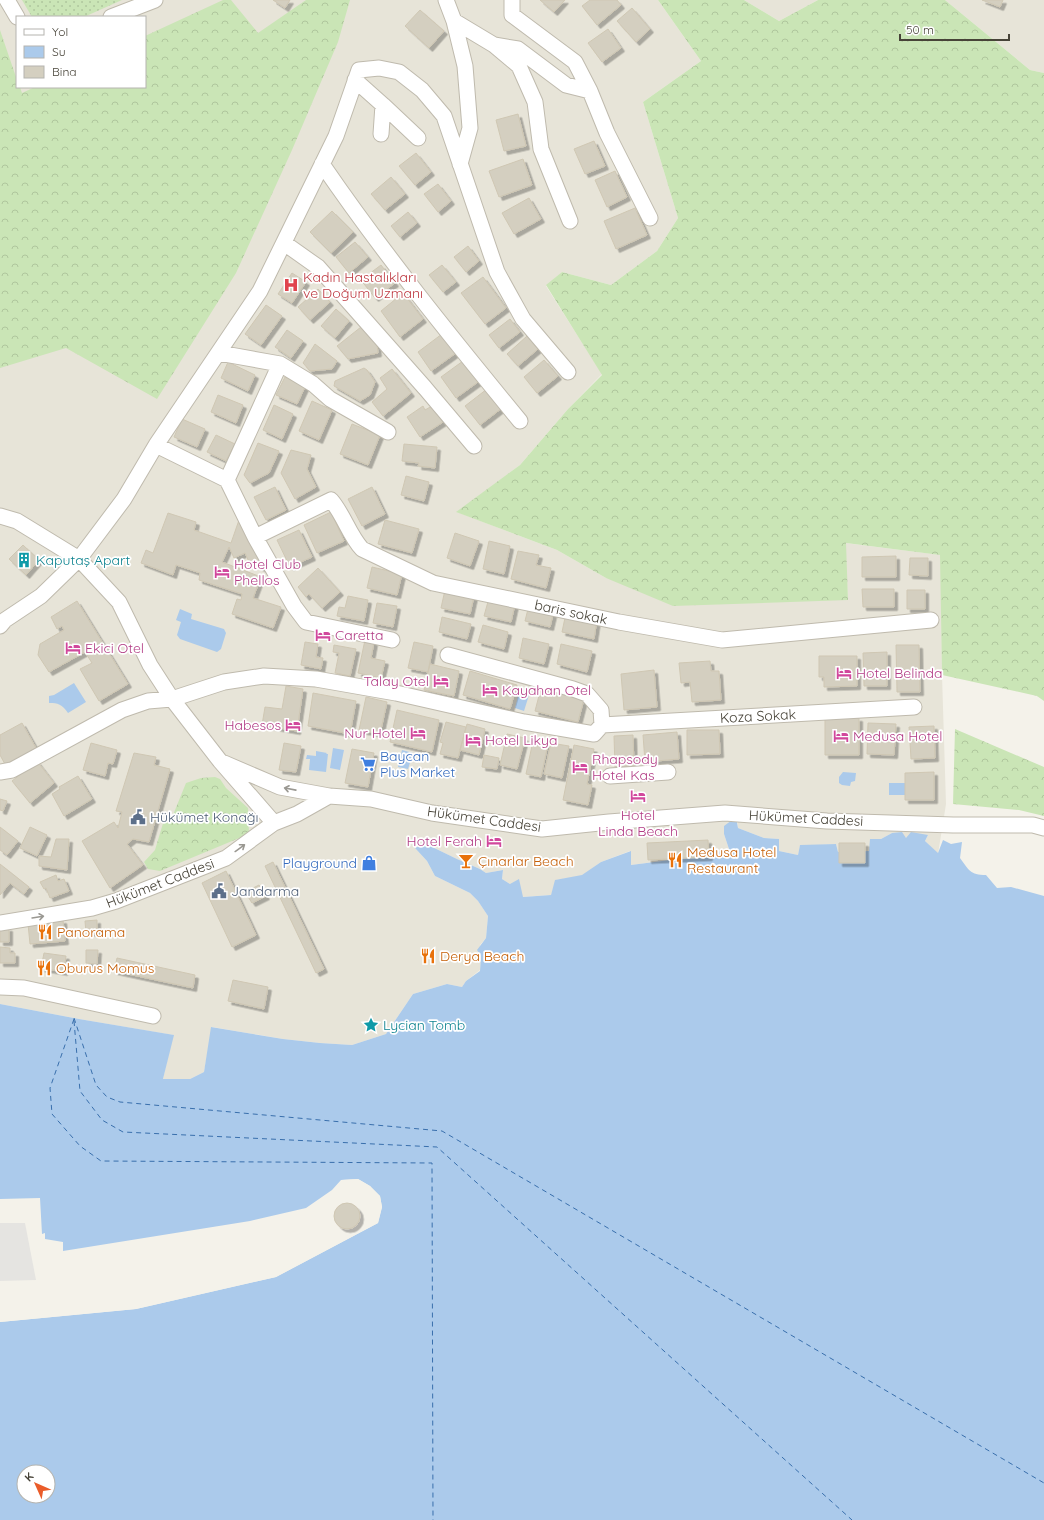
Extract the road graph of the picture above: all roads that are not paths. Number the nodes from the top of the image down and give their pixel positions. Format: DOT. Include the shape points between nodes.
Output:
graph roads {
  1 [pos="7,0"];
  2 [pos="155,0"];
  3 [pos="446,0"];
  4 [pos="512,0"];
  5 [pos="16,16"];
  6 [pos="114,16"];
  7 [pos="454,20"];
  8 [pos="494,44"];
  9 [pos="355,80"];
  10 [pos="590,91"];
  11 [pos="383,106"];
  12 [pos="381,134"];
  13 [pos="418,138"];
  14 [pos="322,164"];
  15 [pos="460,164"];
  16 [pos="650,218"];
  17 [pos="570,222"];
  18 [pos="284,243"];
  19 [pos="219,353"];
  20 [pos="280,364"];
  21 [pos="568,372"];
  22 [pos="520,421"];
  23 [pos="388,432"];
  24 [pos="156,445"];
  25 [pos="474,446"];
  26 [pos="227,480"];
  27 [pos="0,516"];
  28 [pos="255,537"];
  29 [pos="79,559"];
  30 [pos="931,620"];
  31 [pos="0,626"];
  32 [pos="392,640"];
  33 [pos="448,655"];
  34 [pos="172,699"];
  35 [pos="914,707"];
  36 [pos="602,725"];
  37 [pos="220,761"];
  38 [pos="0,772"];
  39 [pos="668,772"];
  40 [pos="610,776"];
  41 [pos="329,796"];
  42 [pos="274,823"];
  43 [pos="1044,828"];
  44 [pos="0,922"];
  45 [pos="0,987"];
  46 [pos="153,1016"];
  1 -- 5 [label="street"];
  2 -- 6 [label="street"];
  3 -- 7 [label="street"];
  4 -- 10 [label="street" via="512,15 575,62"];
  7 -- 8 [label="street"];
  7 -- 15 [label="street" via="465,66 470,128"];
  8 -- 10 [label="street" via="518,49 566,85"];
  8 -- 17 [label="street" via="519,66 535,102 541,149"];
  9 -- 11 [label="street"];
  9 -- 14 [label="street" via="336,136"];
  9 -- 15 [label="street" via="359,70 379,68 399,72 422,90 444,116"];
  10 -- 16 [label="street" via="607,133"];
  11 -- 12 [label="street"];
  11 -- 13 [label="street"];
  14 -- 18 [label="street"];
  14 -- 22 [label="street" via="430,312"];
  15 -- 21 [label="street" via="497,272 523,319"];
  18 -- 19 [label="street" via="260,291"];
  18 -- 25 [label="street" via="318,268"];
  19 -- 20 [label="street"];
  19 -- 24 [label="street"];
  20 -- 23 [label="street" via="313,384 330,399"];
  20 -- 26 [label="street"];
  24 -- 26 [label="street"];
  24 -- 29 [label="street" via="124,499"];
  26 -- 28 [label="street"];
  27 -- 29 [label="street" via="17,521"];
  28 -- 30 [label="street, baris sokak" via="331,500 362,549 433,583 619,622 722,640"];
  28 -- 32 [label="street" via="294,606 306,622"];
  29 -- 31 [label="street" via="41,596"];
  29 -- 34 [label="street" via="119,602 150,665"];
  33 -- 36 [label="street" via="587,694 601,710"];
  34 -- 36 [label="street" via="224,682 264,676 316,679 594,734"];
  34 -- 37 [label="street"];
  34 -- 38 [label="street" via="148,701 122,710 12,770"];
  35 -- 36 [label="street, Koza Sokak"];
  41 -- 37 [label="street, one-way" via="280,787"];
  37 -- 42 [label="street"];
  39 -- 40 [label="street"];
  41 -- 42 [label="street, Hükümet Caddesi" via="297,814"];
  41 -- 43 [label="street, Hükümet Caddesi" via="371,799 432,813 542,828 725,813 827,821 1033,825"];
  44 -- 42 [label="street, Hükümet Caddesi, one-way" via="92,908 116,901 226,858"];
  45 -- 46 [label="street" via="24,988"];
}
